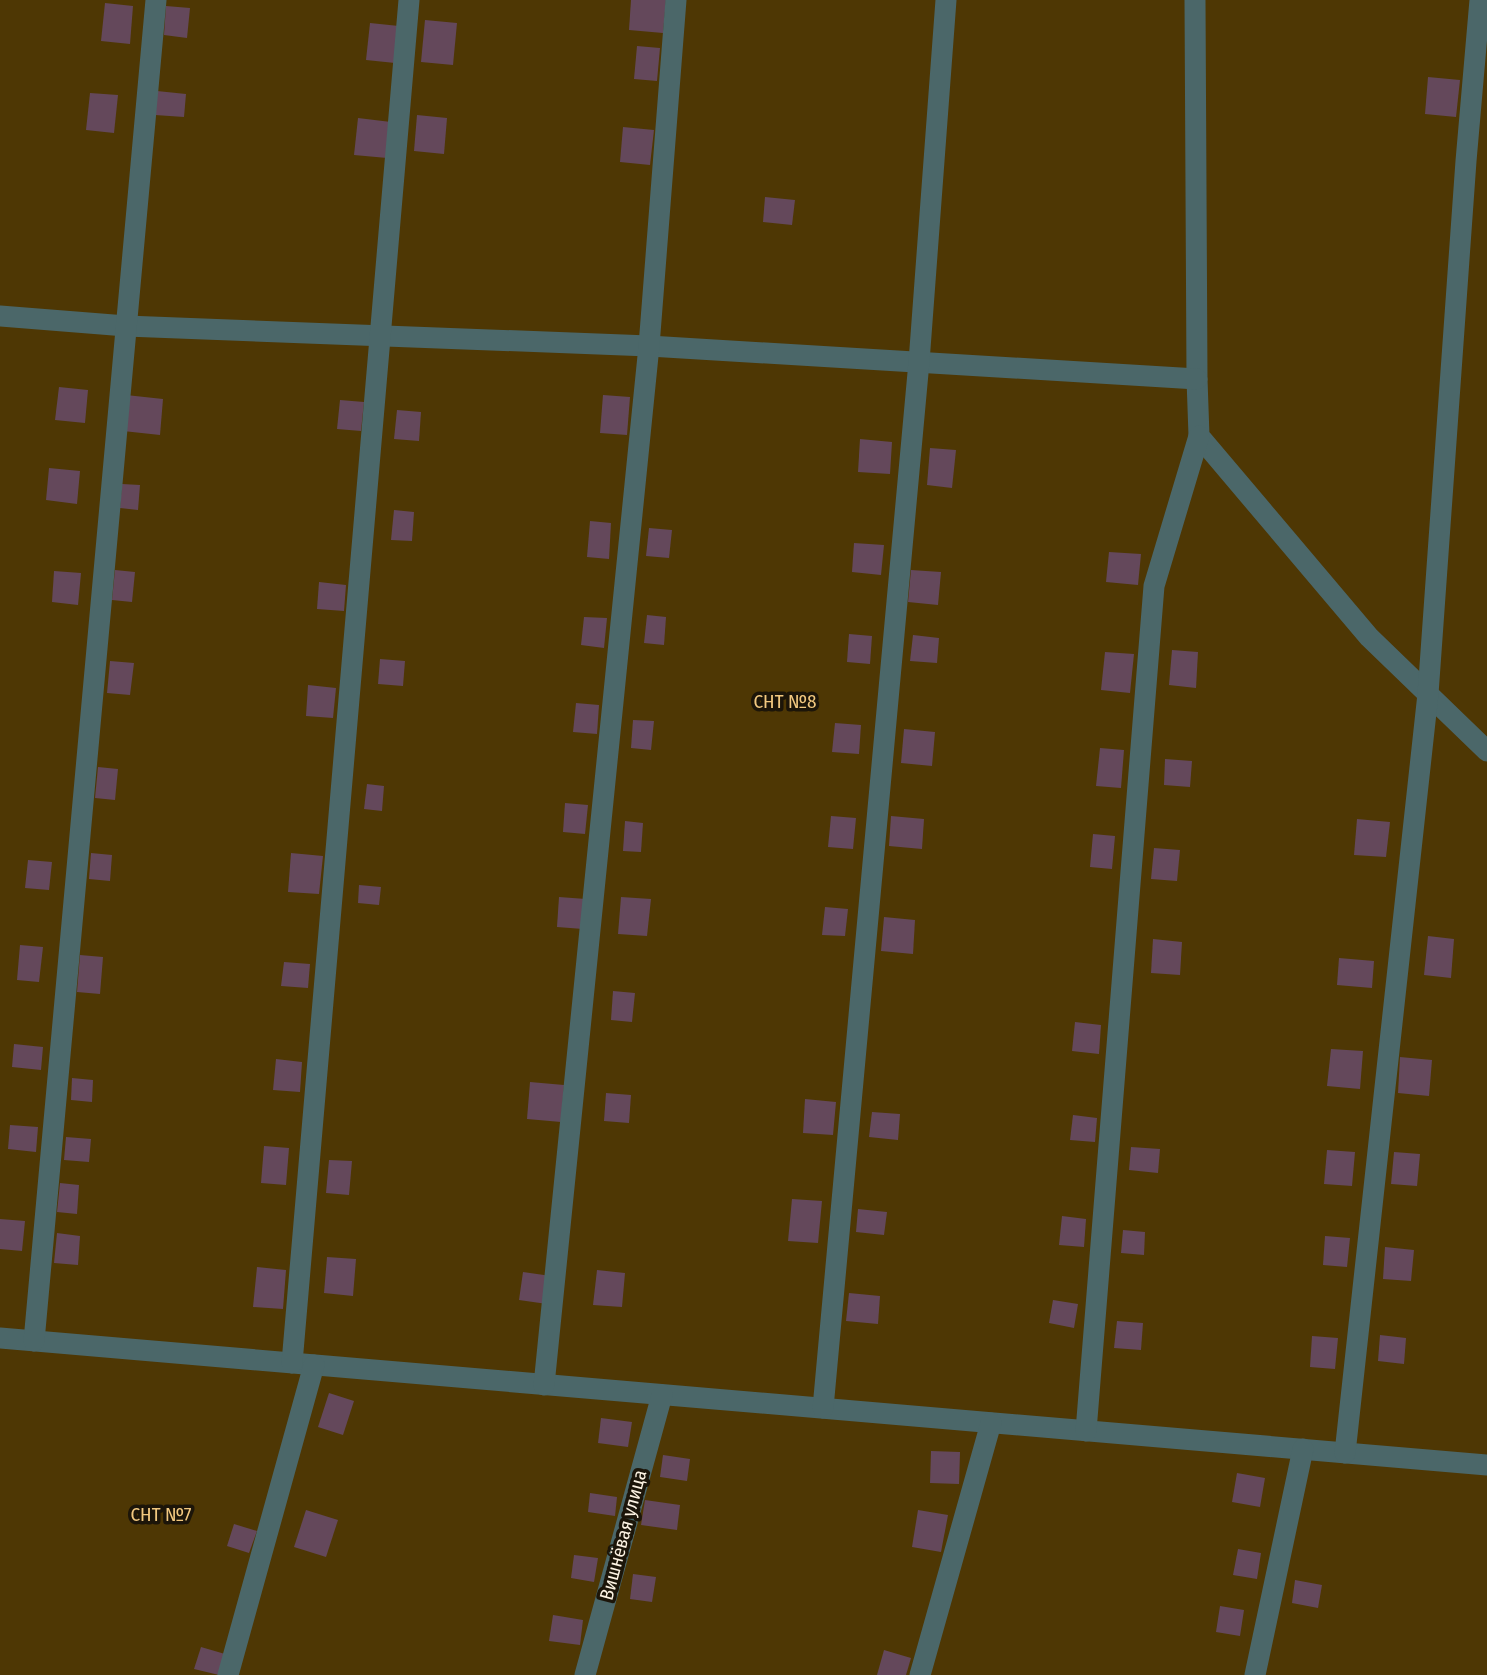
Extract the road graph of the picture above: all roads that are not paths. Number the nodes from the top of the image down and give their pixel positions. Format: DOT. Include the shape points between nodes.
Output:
graph roads {
  1 [pos="156,0"];
  2 [pos="409,0"];
  3 [pos="676,0"];
  4 [pos="946,0"];
  5 [pos="1195,0"];
  6 [pos="1480,0"];
  7 [pos="0,316"];
  8 [pos="126,326"];
  9 [pos="380,336"];
  10 [pos="649,346"];
  11 [pos="919,362"];
  12 [pos="1197,379"];
  13 [pos="1199,436"];
  14 [pos="1427,694"];
  15 [pos="1487,751"];
  16 [pos="0,1338"];
  17 [pos="34,1341"];
  18 [pos="292,1363"];
  19 [pos="314,1365"];
  20 [pos="544,1384"];
  21 [pos="662,1395"];
  22 [pos="823,1408"];
  23 [pos="991,1423"];
  24 [pos="1086,1431"];
  25 [pos="1303,1449"];
  26 [pos="1345,1453"];
  27 [pos="1487,1465"];
  28 [pos="228,1675"];
  29 [pos="584,1675"];
  30 [pos="920,1675"];
  31 [pos="1255,1675"];
  1 -- 8 [label="street"];
  2 -- 9 [label="street"];
  3 -- 10 [label="street"];
  4 -- 11 [label="street"];
  5 -- 12 [label="street"];
  6 -- 14 [label="street"];
  7 -- 8 [label="street"];
  8 -- 9 [label="street"];
  8 -- 17 [label="street"];
  9 -- 10 [label="street"];
  9 -- 18 [label="street"];
  10 -- 11 [label="street"];
  10 -- 20 [label="street"];
  11 -- 12 [label="street"];
  11 -- 22 [label="street"];
  12 -- 13 [label="street"];
  13 -- 14 [label="street" via="1369,637"];
  13 -- 24 [label="street" via="1154,586"];
  14 -- 15 [label="street"];
  14 -- 26 [label="street"];
  16 -- 17 [label="street"];
  17 -- 18 [label="street"];
  18 -- 19 [label="street"];
  19 -- 20 [label="street"];
  19 -- 28 [label="street"];
  20 -- 21 [label="street"];
  21 -- 22 [label="street"];
  21 -- 29 [label="street, Вишнёвая улица"];
  22 -- 23 [label="street"];
  23 -- 24 [label="street"];
  23 -- 30 [label="street"];
  24 -- 25 [label="street"];
  25 -- 26 [label="street"];
  25 -- 31 [label="street"];
  26 -- 27 [label="street"];
}
